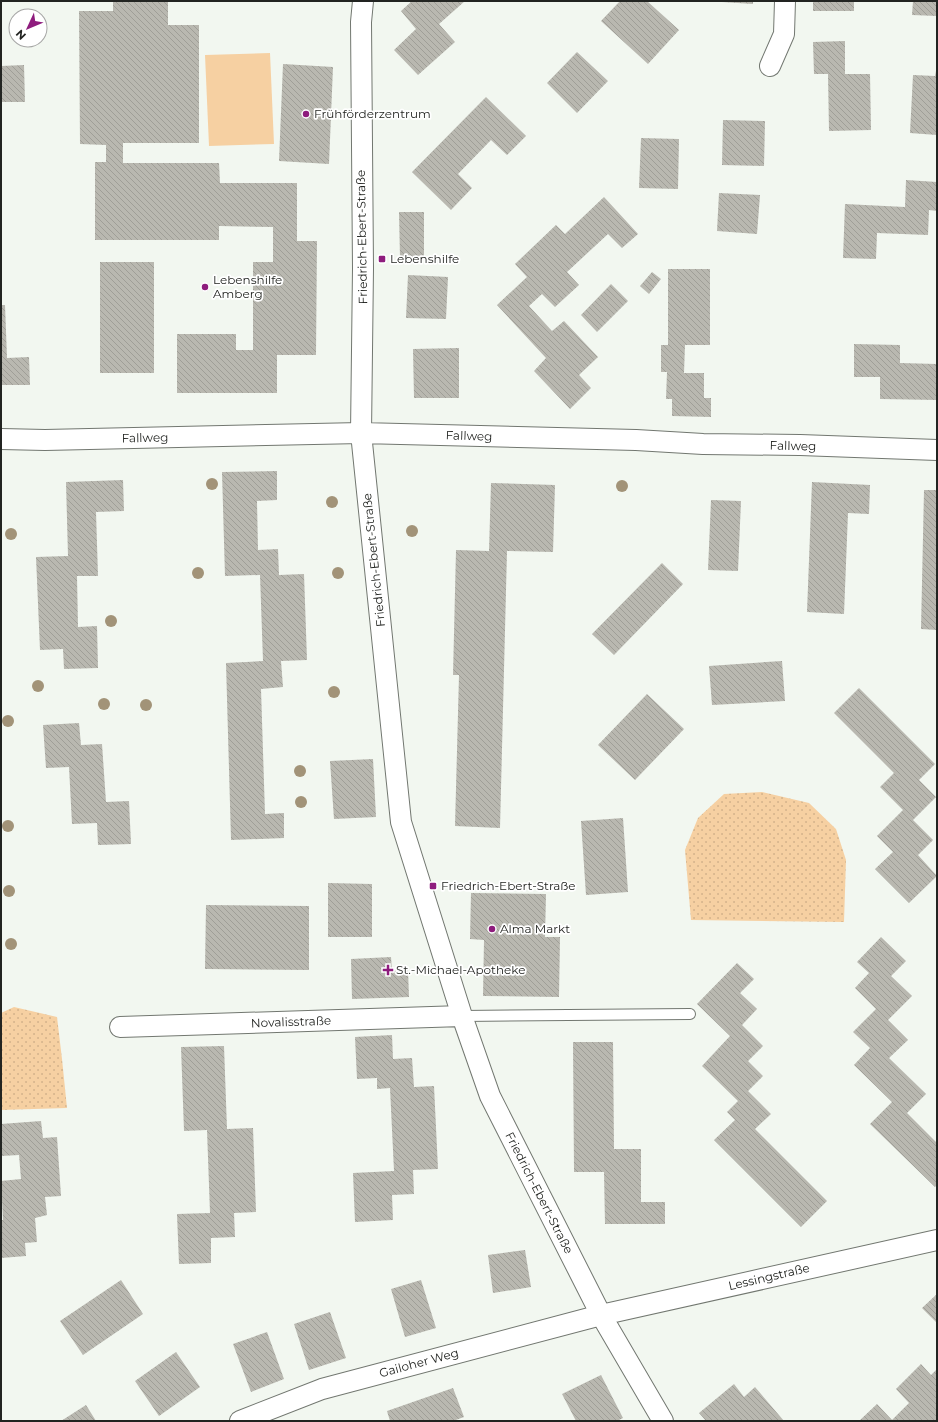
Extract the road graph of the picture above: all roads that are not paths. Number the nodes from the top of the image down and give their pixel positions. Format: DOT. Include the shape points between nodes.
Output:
graph roads {
  1 [pos="362,1"];
  2 [pos="785,1"];
  3 [pos="770,66"];
  4 [pos="361,433"];
  5 [pos="1,439"];
  6 [pos="937,450"];
  7 [pos="690,1014"];
  8 [pos="462,1016"];
  9 [pos="120,1027"];
  10 [pos="937,1240"];
  11 [pos="601,1315"];
  12 [pos="240,1421"];
  13 [pos="663,1421"];
  1 -- 4 [label="street, Friedrich-Ebert-Straße"];
  2 -- 3 [label="street" via="784,34"];
  4 -- 5 [label="street, Fallweg"];
  4 -- 6 [label="street, Fallweg"];
  4 -- 8 [label="street, Friedrich-Ebert-Straße" via="401,822"];
  7 -- 8 [label="lane"];
  8 -- 9 [label="street, Novalisstraße"];
  8 -- 11 [label="street, Friedrich-Ebert-Straße" via="490,1096"];
  10 -- 11 [label="street, Lessingstraße"];
  11 -- 12 [label="street, Gailoher Weg" via="322,1389"];
  11 -- 13 [label="street, Friedrich-Ebert-Straße"];
}
